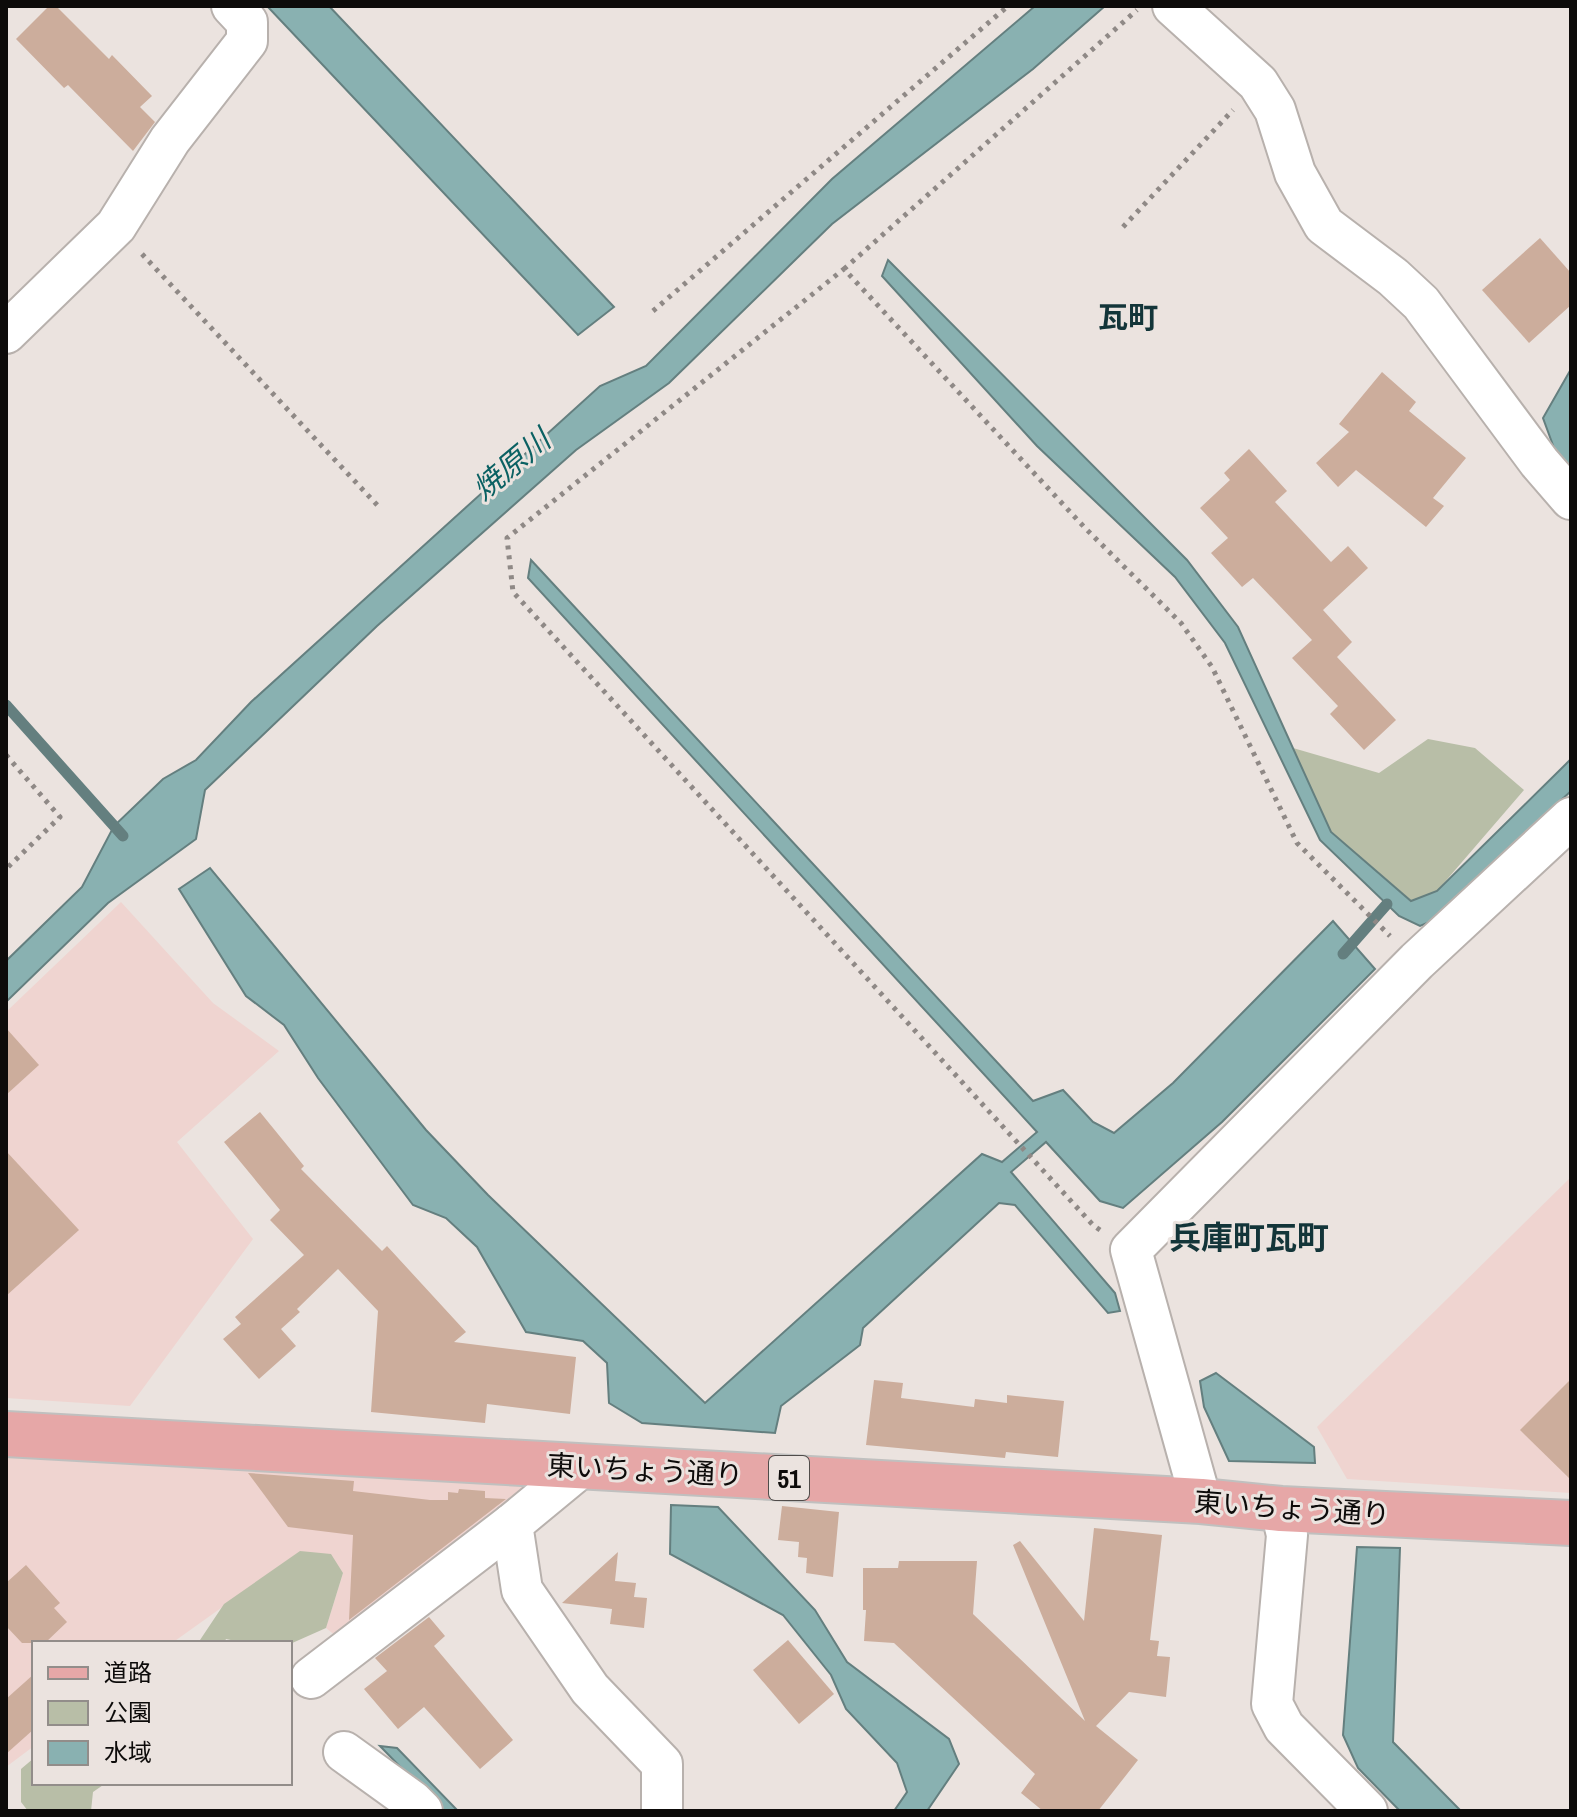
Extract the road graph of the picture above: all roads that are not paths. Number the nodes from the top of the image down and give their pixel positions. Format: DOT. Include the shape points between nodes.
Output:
graph roads {
  1 [pos="232,6"];
  2 [pos="1173,6"];
  3 [pos="6,333"];
  4 [pos="1571,499"];
  5 [pos="1571,818"];
  6 [pos="6,1434"];
  7 [pos="581,1467"];
  8 [pos="1201,1501"];
  9 [pos="1281,1509"];
  10 [pos="1571,1523"];
  11 [pos="512,1524"];
  12 [pos="311,1678"];
  13 [pos="344,1752"];
  14 [pos="422,1811"];
  15 [pos="662,1811"];
  16 [pos="1367,1811"];
  1 -- 3 [label="street" via="247,22 247,41 170,140 116,226"];
  2 -- 4 [label="street" via="1258,83 1275,110 1295,173 1324,225 1421,303"];
  5 -- 8 [label="street" via="1417,961 1131,1250"];
  6 -- 7 [label="main road, 東いちょう通り / 51"];
  7 -- 8 [label="main road, 東いちょう通り / 51"];
  7 -- 11 [label="street"];
  8 -- 9 [label="main road, 東いちょう通り / 51"];
  9 -- 10 [label="main road, 東いちょう通り / 51"];
  9 -- 16 [label="street" via="1287,1535 1272,1704 1284,1727"];
  11 -- 12 [label="street"];
  11 -- 15 [label="street" via="522,1590 590,1689 662,1764"];
  13 -- 14 [label="street"];
}
